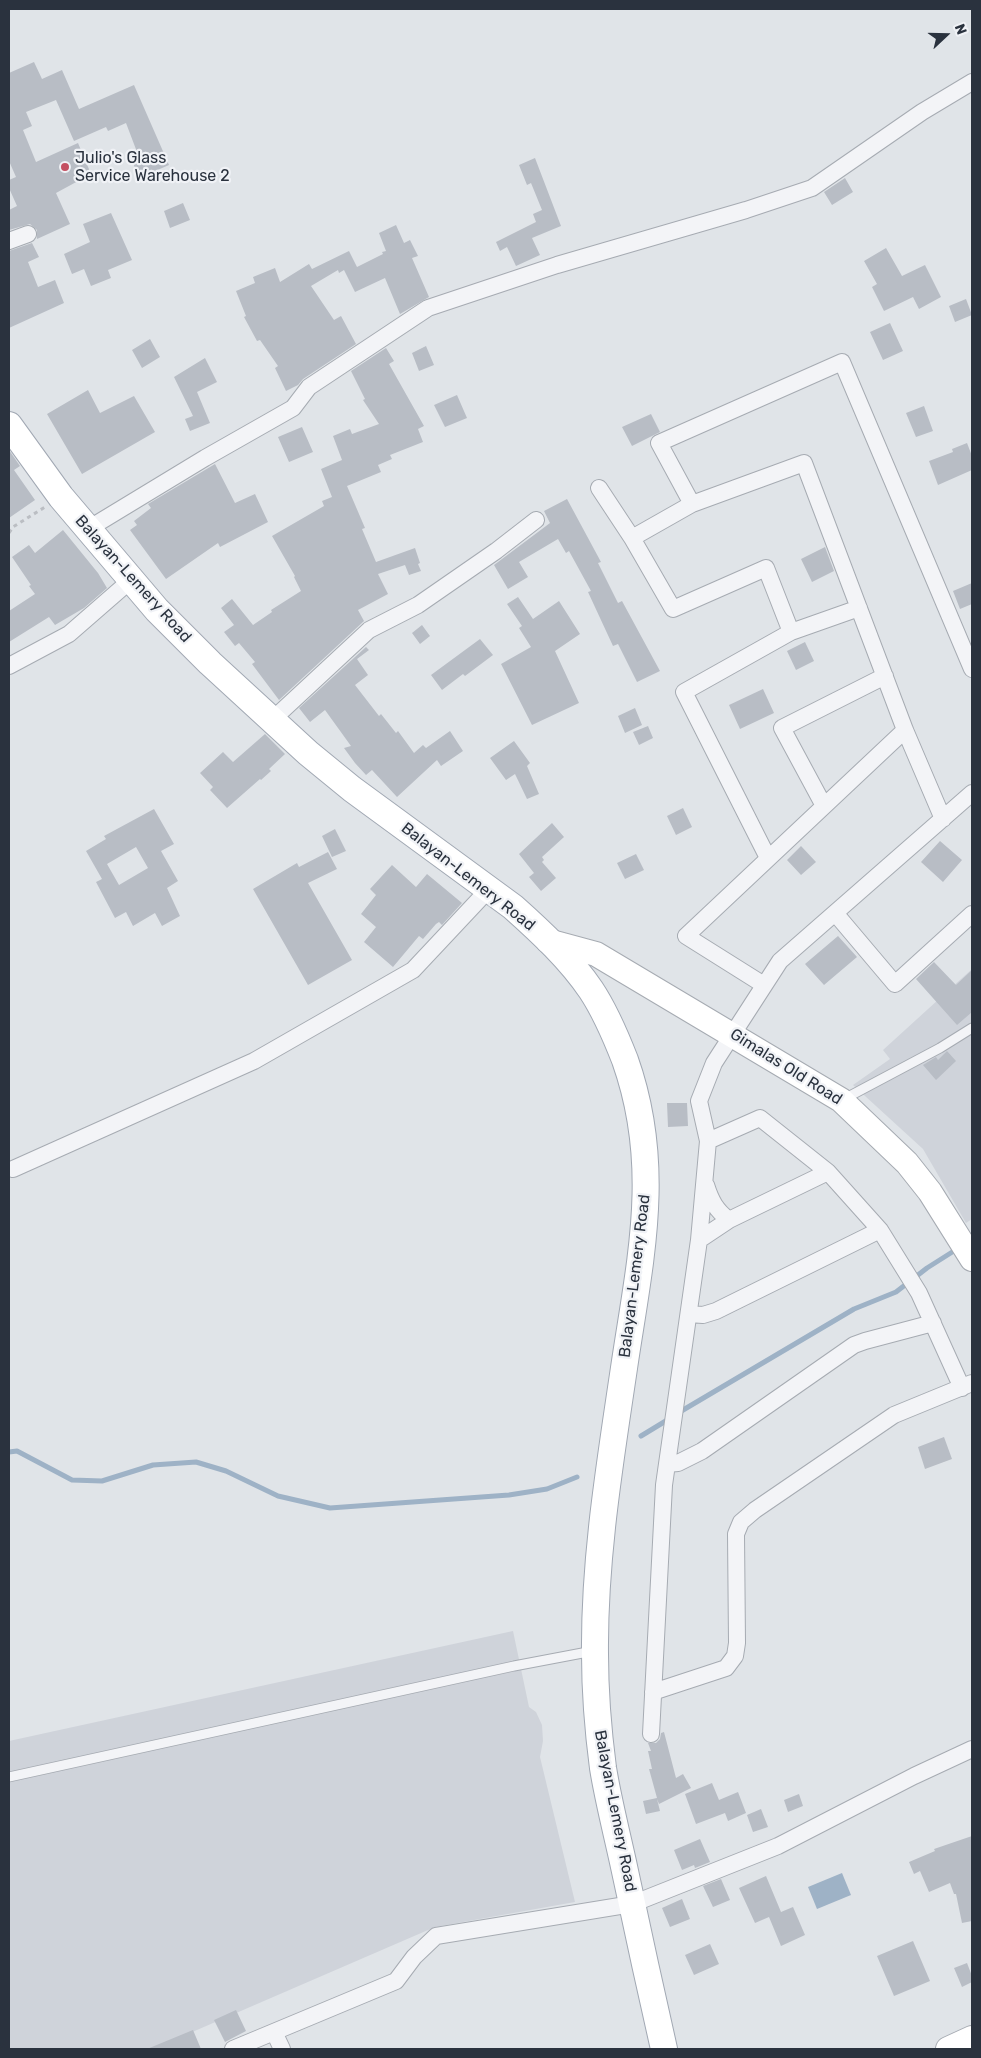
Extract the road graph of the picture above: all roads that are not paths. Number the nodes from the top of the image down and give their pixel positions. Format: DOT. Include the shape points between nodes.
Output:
graph roads {
  1 [pos="972,82"];
  2 [pos="28,234"];
  3 [pos="9,241"];
  4 [pos="9,425"];
  5 [pos="598,488"];
  6 [pos="692,504"];
  7 [pos="536,520"];
  8 [pos="88,529"];
  9 [pos="632,538"];
  10 [pos="131,580"];
  11 [pos="859,608"];
  12 [pos="790,632"];
  13 [pos="9,666"];
  14 [pos="972,669"];
  15 [pos="885,676"];
  16 [pos="271,721"];
  17 [pos="905,730"];
  18 [pos="972,793"];
  19 [pos="824,806"];
  20 [pos="943,819"];
  21 [pos="768,858"];
  22 [pos="489,889"];
  23 [pos="835,913"];
  24 [pos="972,914"];
  25 [pos="548,941"];
  26 [pos="764,985"];
  27 [pos="972,1028"];
  28 [pos="732,1034"];
  29 [pos="841,1100"];
  30 [pos="708,1141"];
  31 [pos="13,1169"];
  32 [pos="828,1172"];
  33 [pos="704,1181"];
  34 [pos="729,1220"];
  35 [pos="880,1230"];
  36 [pos="699,1240"];
  37 [pos="972,1259"];
  38 [pos="689,1314"];
  39 [pos="933,1323"];
  40 [pos="967,1386"];
  41 [pos="667,1464"];
  42 [pos="595,1651"];
  43 [pos="653,1692"];
  44 [pos="651,1734"];
  45 [pos="972,1750"];
  46 [pos="9,1777"];
  47 [pos="632,1904"];
  48 [pos="274,2032"];
  49 [pos="972,2038"];
  50 [pos="233,2049"];
  51 [pos="282,2049"];
  52 [pos="664,2049"];
  53 [pos="948,2049"];
  1 -- 8 [label="street" via="922,112 812,188 557,265 428,308 309,387 293,408"];
  2 -- 3 [label="street"];
  4 -- 8 [label="main road, Balayan-Lemery Road"];
  5 -- 9 [label="street"];
  6 -- 9 [label="street"];
  6 -- 11 [label="street" via="804,463"];
  6 -- 14 [label="street" via="659,443 842,362"];
  7 -- 16 [label="street" via="418,606 369,630"];
  8 -- 10 [label="main road, Balayan-Lemery Road"];
  9 -- 12 [label="street" via="673,609 766,568"];
  10 -- 13 [label="street" via="69,634"];
  10 -- 16 [label="main road, Balayan-Lemery Road" via="157,610"];
  11 -- 12 [label="street"];
  11 -- 15 [label="street"];
  12 -- 21 [label="street" via="684,692"];
  15 -- 17 [label="street"];
  15 -- 19 [label="street" via="782,728"];
  16 -- 22 [label="main road, Balayan-Lemery Road" via="352,789"];
  17 -- 19 [label="street"];
  17 -- 20 [label="street"];
  18 -- 20 [label="street"];
  19 -- 21 [label="street"];
  20 -- 23 [label="street"];
  21 -- 26 [label="street" via="686,936"];
  22 -- 25 [label="main road, Balayan-Lemery Road"];
  22 -- 31 [label="street" via="413,970 254,1061"];
  23 -- 24 [label="street" via="895,984"];
  23 -- 26 [label="street" via="780,961"];
  25 -- 28 [label="street, Gimalas Old Road" via="596,954"];
  25 -- 42 [label="main road, Balayan-Lemery Road" via="592,991 617,1039 634,1086 647,1174 645,1220 604,1510 595,1606"];
  26 -- 28 [label="street"];
  27 -- 29 [label="lane"];
  28 -- 29 [label="street, Gimalas Old Road"];
  28 -- 30 [label="street" via="714,1063 699,1102"];
  29 -- 37 [label="street, Gimalas Old Road" via="907,1163 930,1192"];
  30 -- 32 [label="street" via="760,1118"];
  30 -- 33 [label="street"];
  32 -- 34 [label="street"];
  32 -- 35 [label="street"];
  33 -- 34 [label="street" via="716,1210"];
  33 -- 36 [label="street"];
  34 -- 36 [label="street"];
  35 -- 38 [label="street" via="716,1311 703,1315"];
  35 -- 39 [label="street" via="919,1293"];
  36 -- 38 [label="street"];
  38 -- 41 [label="street"];
  39 -- 40 [label="street"];
  39 -- 41 [label="street" via="854,1345 702,1451 678,1463"];
  40 -- 43 [label="street" via="894,1415 740,1522 736,1534 735,1656 726,1668"];
  41 -- 43 [label="street"];
  42 -- 46 [label="lane"];
  42 -- 47 [label="main road, Balayan-Lemery Road" via="595,1688 604,1770"];
  43 -- 44 [label="street"];
  45 -- 47 [label="street" via="778,1846"];
  47 -- 48 [label="street" via="436,1936 414,1956 396,1981"];
  47 -- 52 [label="main road, Balayan-Lemery Road"];
  48 -- 50 [label="street"];
  48 -- 51 [label="street"];
  49 -- 53 [label="street"];
}
